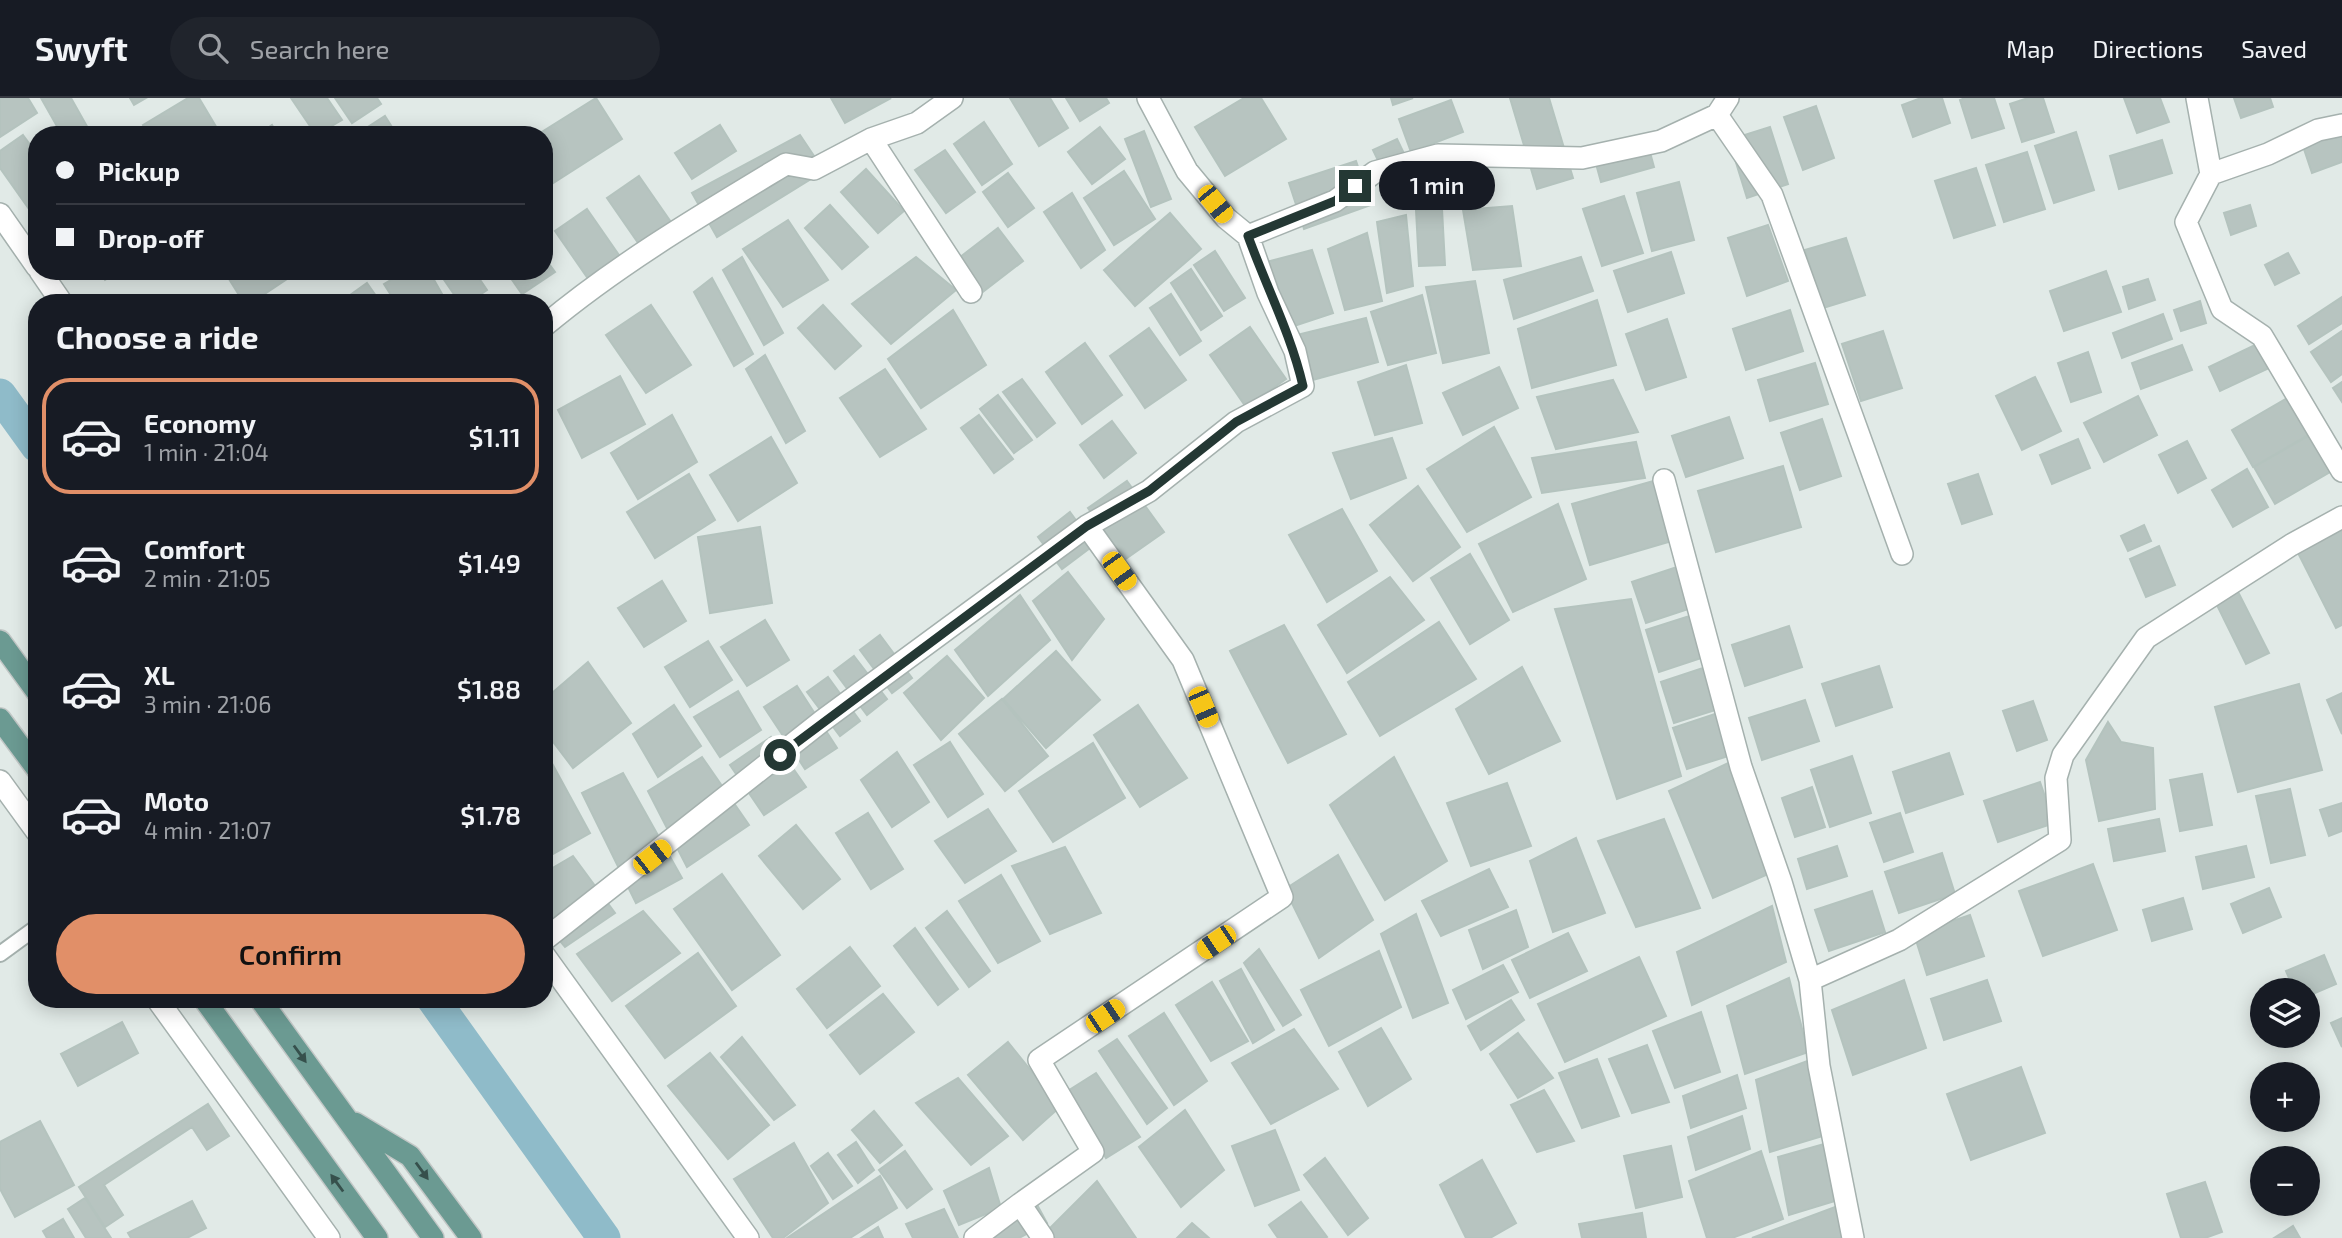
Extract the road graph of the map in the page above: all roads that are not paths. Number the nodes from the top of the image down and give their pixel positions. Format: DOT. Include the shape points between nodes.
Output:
graph roads {
  1 [pos="952,98"];
  2 [pos="1148,98"];
  3 [pos="2197,98"];
  4 [pos="1723,106"];
  5 [pos="2342,125"];
  6 [pos="871,139"];
  7 [pos="2211,174"];
  8 [pos="0,214"];
  9 [pos="1248,236"];
  10 [pos="28,254"];
  11 [pos="971,292"];
  12 [pos="553,319"];
  13 [pos="2342,471"];
  14 [pos="1664,480"];
  15 [pos="2342,517"];
  16 [pos="1087,526"];
  17 [pos="1902,554"];
  18 [pos="0,641"];
  19 [pos="28,680"];
  20 [pos="0,719"];
  21 [pos="28,757"];
  22 [pos="0,781"];
  23 [pos="28,820"];
  24 [pos="553,933"];
  25 [pos="28,934"];
  26 [pos="0,954"];
  27 [pos="553,967"];
  28 [pos="1810,980"];
  29 [pos="163,1008"];
  30 [pos="211,1008"];
  31 [pos="267,1008"];
  32 [pos="347,1118"];
  33 [pos="1020,1205"];
  34 [pos="329,1238"];
  35 [pos="377,1238"];
  36 [pos="433,1238"];
  37 [pos="471,1238"];
  38 [pos="748,1238"];
  39 [pos="975,1238"];
  40 [pos="1043,1238"];
  41 [pos="1853,1238"];
  1 -- 6 [label="street" via="917,123"];
  2 -- 9 [label="street" via="1187,171 1226,218"];
  3 -- 7 [label="street"];
  4 -- 9 [label="street" via="1661,141 1582,158 1438,155 1375,172 1335,201"];
  4 -- 17 [label="street" via="1772,195"];
  5 -- 7 [label="street" via="2318,130"];
  6 -- 11 [label="street"];
  6 -- 12 [label="street" via="814,169 786,164 685,226"];
  7 -- 13 [label="street" via="2186,222 2222,309 2262,336"];
  8 -- 10 [label="street"];
  9 -- 16 [label="street" via="1295,351 1303,386 1236,422 1149,491"];
  14 -- 28 [label="street" via="1741,767"];
  15 -- 28 [label="street" via="2146,638 2063,755 2056,778 2060,840 1899,940"];
  16 -- 24 [label="street" via="822,721"];
  16 -- 33 [label="street" via="1183,660 1282,897 1039,1060 1093,1152"];
  18 -- 19 [label="main road"];
  20 -- 21 [label="main road"];
  22 -- 23 [label="street"];
  25 -- 26 [label="lane"];
  27 -- 38 [label="street"];
  28 -- 41 [label="street" via="1819,1066"];
  29 -- 34 [label="street"];
  35 -- 30 [label="main road, one-way"];
  31 -- 32 [label="main road, one-way"];
  32 -- 36 [label="main road"];
  32 -- 37 [label="main road, one-way" via="410,1156"];
  33 -- 39 [label="street"];
  33 -- 40 [label="street"];
}
